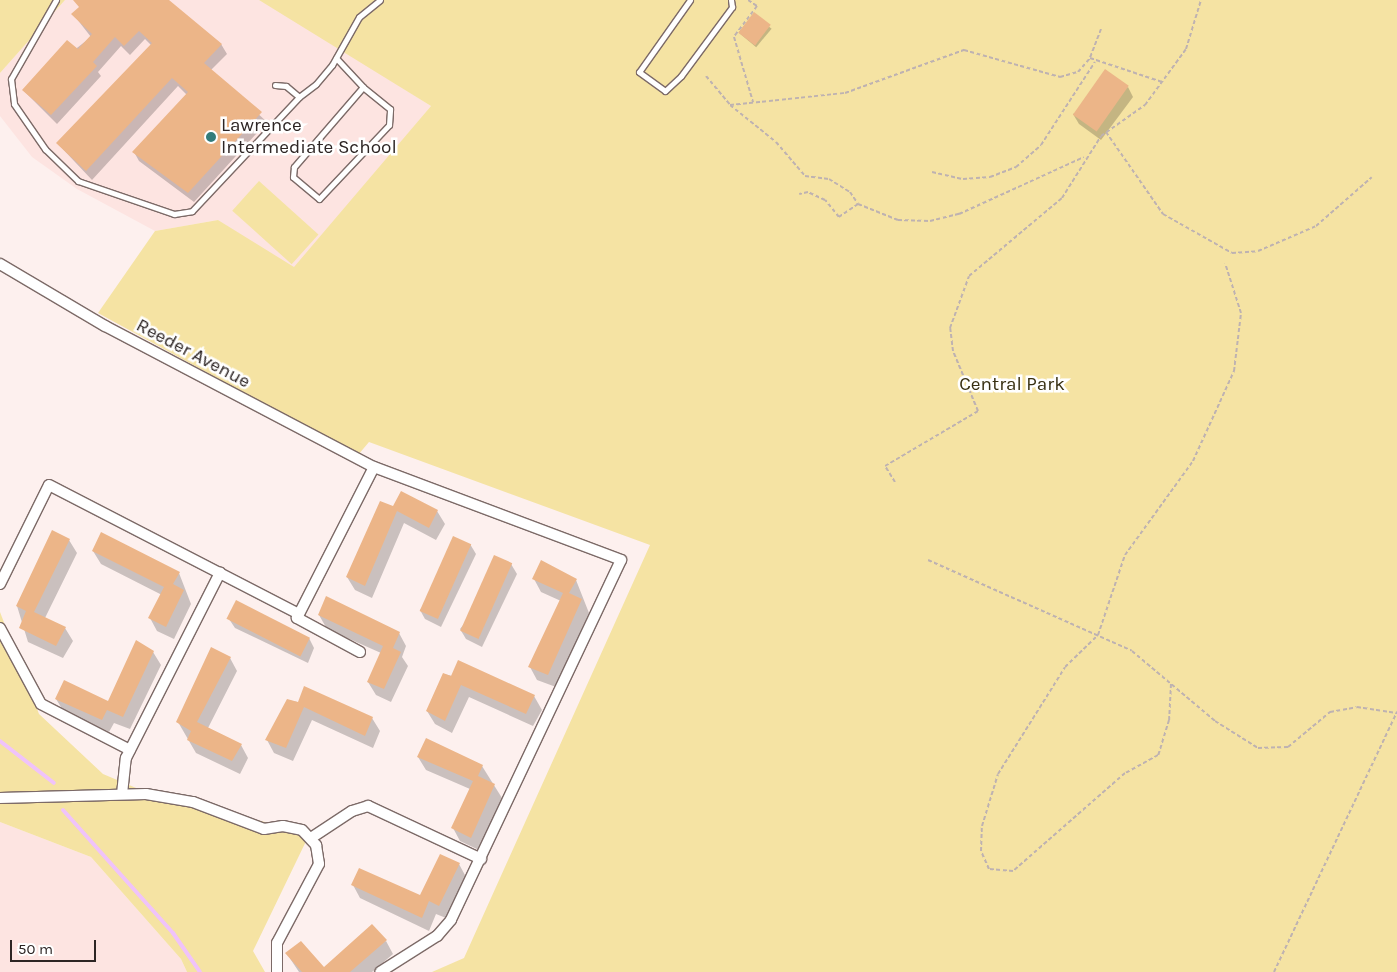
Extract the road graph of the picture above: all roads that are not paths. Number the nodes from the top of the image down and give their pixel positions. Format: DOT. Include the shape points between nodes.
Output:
graph roads {
  1 [pos="56,0"];
  2 [pos="380,0"];
  3 [pos="690,0"];
  4 [pos="731,0"];
  5 [pos="336,58"];
  6 [pos="275,85"];
  7 [pos="363,87"];
  8 [pos="299,96"];
  9 [pos="0,264"];
  10 [pos="374,467"];
  11 [pos="220,573"];
  12 [pos="0,584"];
  13 [pos="299,614"];
  14 [pos="0,628"];
  15 [pos="360,652"];
  16 [pos="130,750"];
  17 [pos="122,794"];
  18 [pos="0,798"];
  19 [pos="311,838"];
  20 [pos="481,859"];
  21 [pos="277,972"];
  22 [pos="380,972"];
  1 -- 8 [label="lane" via="11,79 14,104 46,149 78,181 174,214 192,211"];
  2 -- 5 [label="lane" via="359,17"];
  3 -- 4 [label="lane" via="639,72 666,91 732,7"];
  5 -- 7 [label="lane"];
  5 -- 8 [label="lane"];
  6 -- 8 [label="lane" via="286,86"];
  7 -- 7 [label="lane" via="294,167 293,177 319,199 389,125 390,109"];
  9 -- 10 [label="street, Reeder Avenue" via="130,340"];
  10 -- 13 [label="street"];
  10 -- 20 [label="street, Reeder Avenue" via="621,560"];
  11 -- 12 [label="street" via="49,485"];
  11 -- 13 [label="street"];
  11 -- 16 [label="street"];
  13 -- 15 [label="street" via="297,618"];
  14 -- 16 [label="street" via="41,704"];
  16 -- 17 [label="street"];
  17 -- 18 [label="street"];
  17 -- 19 [label="street" via="170,796 264,829 293,826"];
  19 -- 20 [label="street" via="352,811 368,806"];
  19 -- 21 [label="street" via="319,864 277,944"];
  20 -- 22 [label="street" via="448,926"];
}
